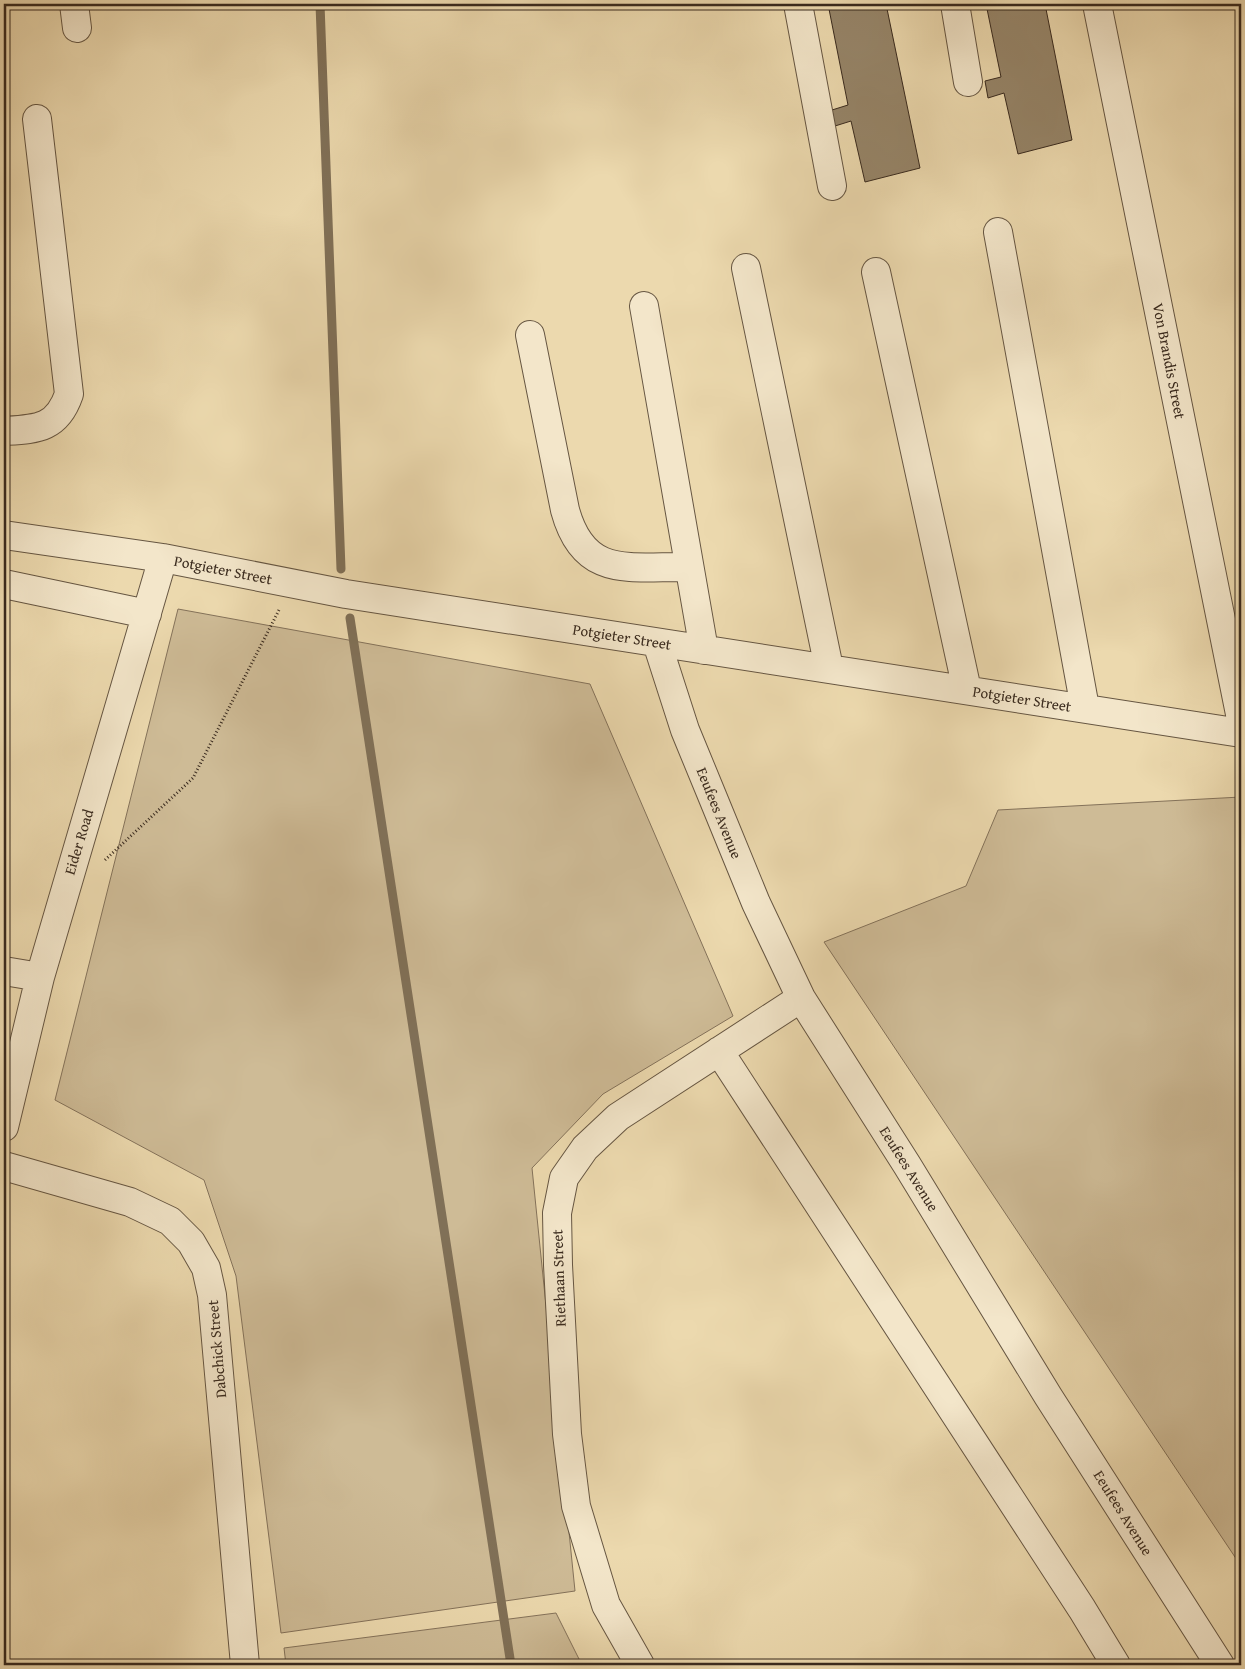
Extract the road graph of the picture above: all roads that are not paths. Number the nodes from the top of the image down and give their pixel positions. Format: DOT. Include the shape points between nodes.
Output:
graph roads {
  1 [pos="798,4"];
  2 [pos="955,4"];
  3 [pos="1097,4"];
  4 [pos="968,82"];
  5 [pos="38,120"];
  6 [pos="832,186"];
  7 [pos="998,232"];
  8 [pos="746,268"];
  9 [pos="876,272"];
  10 [pos="644,306"];
  11 [pos="530,335"];
  12 [pos="4,432"];
  13 [pos="4,536"];
  14 [pos="163,558"];
  15 [pos="689,567"];
  16 [pos="4,584"];
  17 [pos="147,614"];
  18 [pos="657,643"];
  19 [pos="704,650"];
  20 [pos="829,668"];
  21 [pos="967,690"];
  22 [pos="1085,708"];
  23 [pos="1241,719"];
  24 [pos="1241,733"];
  25 [pos="4,971"];
  26 [pos="40,977"];
  27 [pos="801,998"];
  28 [pos="720,1051"];
  29 [pos="4,1127"];
  30 [pos="4,1166"];
  31 [pos="246,1665"];
  32 [pos="640,1665"];
  33 [pos="1116,1665"];
  34 [pos="1220,1665"];
  1 -- 6 [label="street"];
  2 -- 4 [label="street"];
  3 -- 23 [label="street, Von Brandis Street"];
  5 -- 12 [label="street" via="69,394 61,415 52,421 27,430"];
  7 -- 22 [label="street"];
  8 -- 20 [label="street"];
  9 -- 21 [label="street"];
  10 -- 15 [label="street"];
  11 -- 15 [label="street" via="565,510 579,545 591,557 605,564"];
  13 -- 14 [label="street, Potgieter Street"];
  14 -- 17 [label="street, Eider Road"];
  14 -- 18 [label="street, Potgieter Street" via="346,594"];
  15 -- 19 [label="street"];
  16 -- 17 [label="street"];
  17 -- 26 [label="street, Eider Road"];
  18 -- 19 [label="street, Potgieter Street"];
  18 -- 27 [label="street, Eeufees Avenue" via="685,730 756,903"];
  19 -- 20 [label="street, Potgieter Street"];
  20 -- 21 [label="street, Potgieter Street"];
  21 -- 22 [label="street, Potgieter Street"];
  22 -- 24 [label="street, Potgieter Street"];
  25 -- 26 [label="street"];
  26 -- 29 [label="street, Eider Road"];
  27 -- 28 [label="street, Riethaan Street"];
  27 -- 34 [label="street, Eeufees Avenue" via="908,1165 1048,1396"];
  28 -- 32 [label="street, Riethaan Street" via="618,1117 585,1148 564,1178 557,1213 567,1434 576,1506 606,1605"];
  28 -- 33 [label="street"];
  30 -- 31 [label="street, Dabchick Street" via="130,1202 170,1221 191,1242 206,1268 212,1294"];
}
